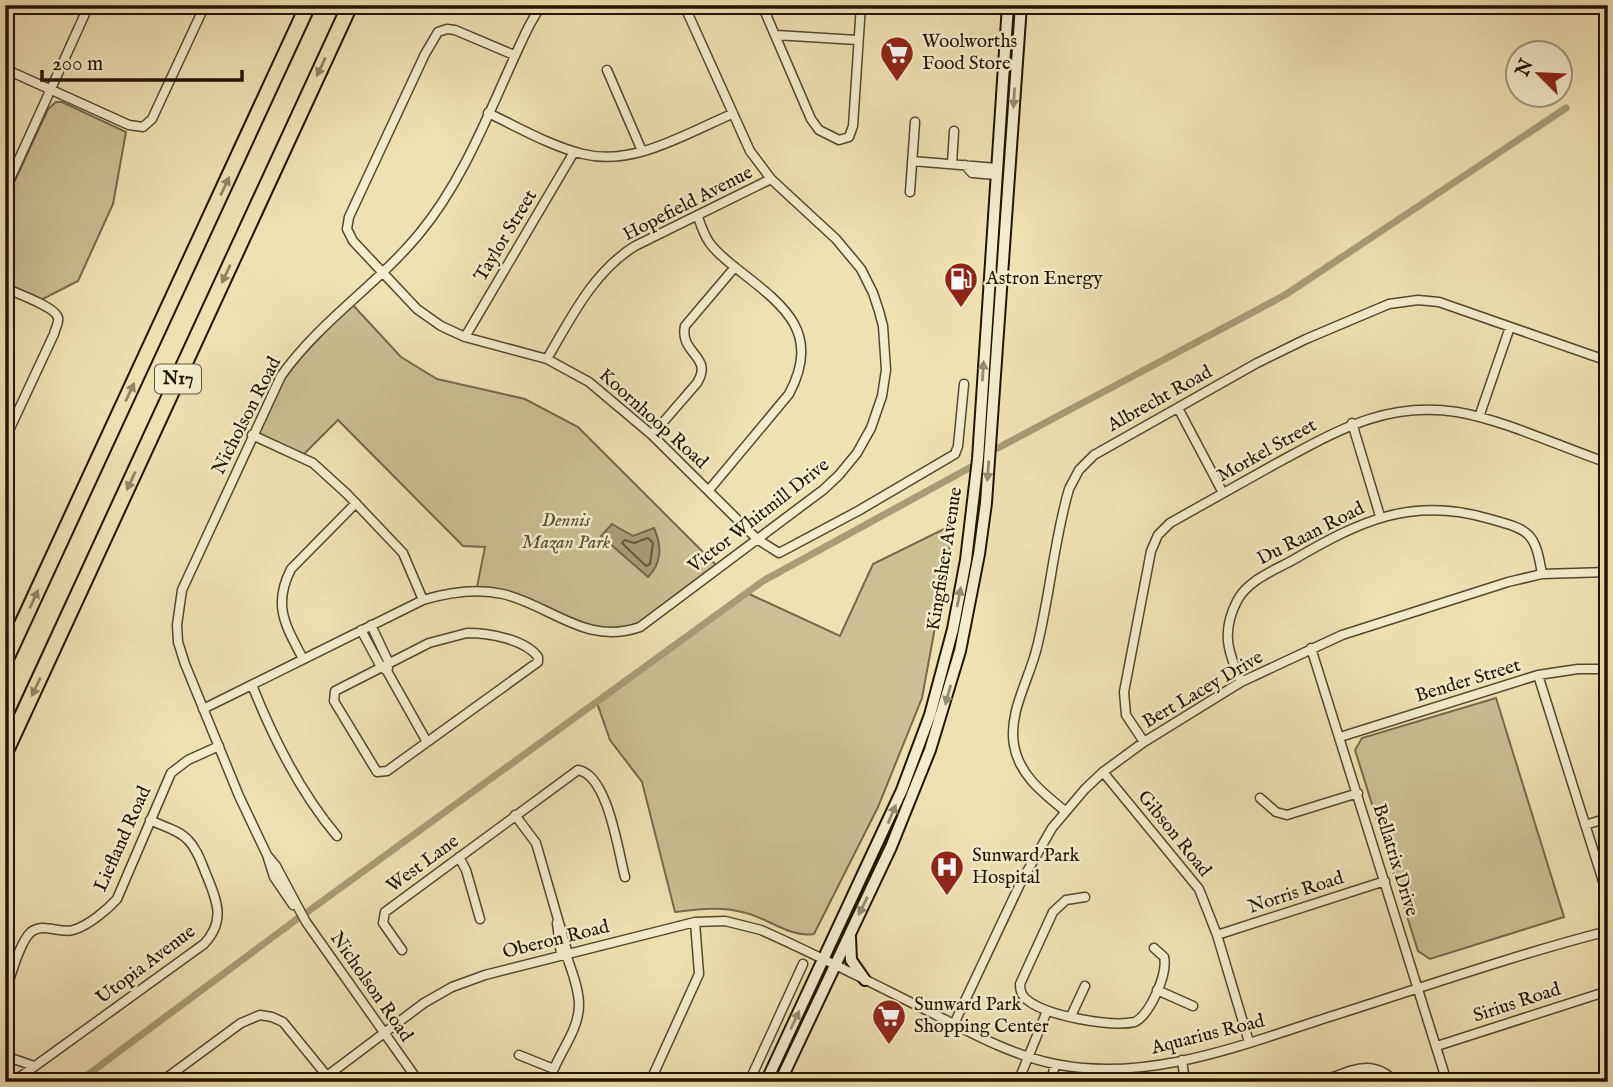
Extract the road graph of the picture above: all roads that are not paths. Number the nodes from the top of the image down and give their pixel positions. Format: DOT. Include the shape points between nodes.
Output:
graph roads {
  1 [pos="89,5"];
  2 [pos="205,5"];
  3 [pos="308,5"];
  4 [pos="350,5"];
  5 [pos="541,5"];
  6 [pos="684,5"];
  7 [pos="762,5"];
  8 [pos="861,5"];
  9 [pos="1008,5"];
  10 [pos="1021,5"];
  11 [pos="776,35"];
  12 [pos="857,40"];
  13 [pos="514,55"];
  14 [pos="5,69"];
  15 [pos="607,70"];
  16 [pos="51,90"];
  17 [pos="488,113"];
  18 [pos="732,114"];
  19 [pos="915,122"];
  20 [pos="954,131"];
  21 [pos="642,151"];
  22 [pos="574,152"];
  23 [pos="912,161"];
  24 [pos="952,164"];
  25 [pos="997,172"];
  26 [pos="8,176"];
  27 [pos="771,180"];
  28 [pos="5,190"];
  29 [pos="910,192"];
  30 [pos="698,217"];
  31 [pos="735,267"];
  32 [pos="382,273"];
  33 [pos="5,288"];
  34 [pos="1510,327"];
  35 [pos="465,337"];
  36 [pos="547,359"];
  37 [pos="1608,361"];
  38 [pos="964,384"];
  39 [pos="1178,408"];
  40 [pos="1479,418"];
  41 [pos="1352,423"];
  42 [pos="252,435"];
  43 [pos="652,435"];
  44 [pos="5,439"];
  45 [pos="1608,463"];
  46 [pos="709,490"];
  47 [pos="1223,493"];
  48 [pos="356,503"];
  49 [pos="1380,516"];
  50 [pos="757,539"];
  51 [pos="1608,572"];
  52 [pos="1542,574"];
  53 [pos="424,600"];
  54 [pos="371,625"];
  55 [pos="361,631"];
  56 [pos="1311,648"];
  57 [pos="303,659"];
  58 [pos="5,661"];
  59 [pos="386,667"];
  60 [pos="1608,669"];
  61 [pos="1538,675"];
  62 [pos="1241,682"];
  63 [pos="252,685"];
  64 [pos="203,709"];
  65 [pos="1340,737"];
  66 [pos="426,742"];
  67 [pos="1144,742"];
  68 [pos="219,747"];
  69 [pos="5,753"];
  70 [pos="1102,772"];
  71 [pos="1358,793"];
  72 [pos="1260,798"];
  73 [pos="1065,811"];
  74 [pos="515,815"];
  75 [pos="1608,818"];
  76 [pos="150,820"];
  77 [pos="1585,825"];
  78 [pos="337,836"];
  79 [pos="459,857"];
  80 [pos="625,877"];
  81 [pos="1385,881"];
  82 [pos="1085,897"];
  83 [pos="1608,897"];
  84 [pos="480,919"];
  85 [pos="695,922"];
  86 [pos="851,931"];
  87 [pos="1608,931"];
  88 [pos="1217,935"];
  89 [pos="1154,948"];
  90 [pos="402,950"];
  91 [pos="566,955"];
  92 [pos="824,960"];
  93 [pos="803,964"];
  94 [pos="835,965"];
  95 [pos="864,980"];
  96 [pos="1084,986"];
  97 [pos="1419,989"];
  98 [pos="1157,990"];
  99 [pos="1608,991"];
  100 [pos="5,992"];
  101 [pos="1194,1006"];
  102 [pos="1047,1011"];
  103 [pos="1071,1016"];
  104 [pos="954,1024"];
  105 [pos="385,1034"];
  106 [pos="1250,1042"];
  107 [pos="1437,1046"];
  108 [pos="519,1055"];
  109 [pos="5,1056"];
  110 [pos="1030,1057"];
  111 [pos="1182,1060"];
  112 [pos="1055,1064"];
  113 [pos="34,1066"];
  114 [pos="554,1069"];
  115 [pos="327,1076"];
  116 [pos="13,1082"];
  117 [pos="161,1082"];
  118 [pos="319,1082"];
  119 [pos="419,1082"];
  120 [pos="549,1082"];
  121 [pos="650,1082"];
  122 [pos="750,1082"];
  123 [pos="766,1082"];
  124 [pos="780,1082"];
  125 [pos="1018,1082"];
  126 [pos="1051,1082"];
  127 [pos="1185,1082"];
  128 [pos="1320,1082"];
  129 [pos="1396,1082"];
  130 [pos="1447,1082"];
  1 -- 16 [label="street"];
  2 -- 16 [label="street" via="152,119 143,127 128,125"];
  58 -- 3 [label="highway, N17, one-way"];
  4 -- 69 [label="highway, N17, one-way"];
  5 -- 13 [label="street, Nicholson Road"];
  6 -- 18 [label="street, Victor Whitmill Drive"];
  7 -- 11 [label="street"];
  8 -- 12 [label="street"];
  9 -- 25 [label="street, Kingfisher Avenue"];
  10 -- 86 [label="street, Kingfisher Avenue, one-way" via="986,503 971,599 930,750"];
  11 -- 12 [label="street"];
  11 -- 12 [label="street" via="811,119 819,130 839,141 852,133"];
  13 -- 17 [label="street, Nicholson Road"];
  13 -- 32 [label="street, Koornhoop Road" via="455,30 442,30 434,37 347,224 353,241"];
  14 -- 16 [label="street"];
  15 -- 21 [label="street"];
  16 -- 26 [label="street"];
  17 -- 22 [label="street"];
  17 -- 32 [label="street, Nicholson Road" via="441,206"];
  18 -- 21 [label="street"];
  18 -- 27 [label="street, Victor Whitmill Drive"];
  19 -- 23 [label="street"];
  20 -- 24 [label="street"];
  21 -- 22 [label="street" via="622,156"];
  22 -- 35 [label="street, Taylor Street"];
  23 -- 24 [label="street"];
  23 -- 29 [label="street"];
  24 -- 25 [label="street" via="965,166 972,173"];
  92 -- 25 [label="street, Kingfisher Avenue, one-way" via="906,780 930,715 953,629 977,472"];
  26 -- 28 [label="street"];
  27 -- 30 [label="street, Hopefield Avenue"];
  27 -- 50 [label="street, Victor Whitmill Drive" via="836,239 861,269 883,326 886,370 877,412 848,464 830,484"];
  30 -- 31 [label="street" via="708,241"];
  30 -- 36 [label="street, Hopefield Avenue" via="635,246 616,260 583,298"];
  31 -- 43 [label="street" via="685,327 685,343 701,363 702,372"];
  31 -- 46 [label="street" via="776,298 792,319 800,340 800,367 789,394"];
  32 -- 35 [label="street, Koornhoop Road" via="417,309"];
  32 -- 42 [label="street, Nicholson Road" via="300,350"];
  33 -- 44 [label="street" via="58,316"];
  34 -- 37 [label="street, Albrecht Road"];
  34 -- 39 [label="street, Albrecht Road" via="1432,301 1389,304 1274,354"];
  34 -- 40 [label="street"];
  35 -- 36 [label="street, Koornhoop Road"];
  36 -- 43 [label="street, Koornhoop Road" via="589,382"];
  38 -- 50 [label="street, Koornhoop Road" via="958,446 951,458 782,553"];
  39 -- 47 [label="street"];
  39 -- 73 [label="street, Albrecht Road" via="1094,455 1074,476 1066,496 1038,646 1013,735 1024,772"];
  40 -- 41 [label="street, Morkel Street" via="1412,410"];
  40 -- 45 [label="street, Morkel Street"];
  41 -- 47 [label="street, Morkel Street"];
  41 -- 49 [label="street"];
  42 -- 48 [label="street" via="313,463"];
  42 -- 64 [label="street, Nicholson Road" via="178,605 178,642"];
  43 -- 46 [label="street, Koornhoop Road"];
  46 -- 50 [label="street, Koornhoop Road"];
  47 -- 67 [label="street, Morkel Street" via="1166,527 1152,545 1123,700 1126,715"];
  48 -- 53 [label="street" via="403,553"];
  48 -- 57 [label="street" via="290,569 285,580 281,609"];
  49 -- 52 [label="street, Du Raan Road" via="1448,509 1504,523 1532,539"];
  49 -- 62 [label="street, Du Raan Road" via="1319,545 1246,589 1237,602 1227,642"];
  50 -- 53 [label="street, Victor Whitmill Drive" via="648,623 621,633 584,628 501,594 464,591"];
  51 -- 52 [label="street, Bert Lacey Drive"];
  52 -- 56 [label="street, Bert Lacey Drive" via="1378,622"];
  53 -- 54 [label="street, Victor Whitmill Drive"];
  54 -- 55 [label="street, Victor Whitmill Drive"];
  54 -- 59 [label="street"];
  55 -- 57 [label="street, Victor Whitmill Drive"];
  55 -- 59 [label="street"];
  56 -- 62 [label="street, Bert Lacey Drive"];
  56 -- 65 [label="street, Bellatrix Drive"];
  57 -- 63 [label="street, Victor Whitmill Drive"];
  59 -- 66 [label="street"];
  59 -- 66 [label="street" via="341,686 334,701 380,773"];
  59 -- 66 [label="street" via="429,642 467,633 511,641 538,657 531,669"];
  60 -- 61 [label="street, Bender Street"];
  61 -- 65 [label="street, Bender Street"];
  61 -- 77 [label="street"];
  62 -- 67 [label="street, Bert Lacey Drive"];
  63 -- 64 [label="street, Victor Whitmill Drive"];
  63 -- 78 [label="street" via="275,740"];
  64 -- 68 [label="street, Nicholson Road"];
  65 -- 71 [label="street, Bellatrix Drive"];
  67 -- 70 [label="street, Bert Lacey Drive"];
  68 -- 76 [label="street, Liefland Road" via="175,769"];
  68 -- 105 [label="street, Nicholson Road" via="286,898"];
  70 -- 73 [label="street, Bert Lacey Drive"];
  70 -- 88 [label="street, Gibson Road" via="1196,884"];
  71 -- 72 [label="street" via="1287,814 1276,812"];
  71 -- 81 [label="street, Bellatrix Drive"];
  73 -- 104 [label="street, Bert Lacey Drive" via="1039,847"];
  74 -- 79 [label="street, West Lane"];
  74 -- 80 [label="street, West Lane" via="572,773 587,773 603,794"];
  74 -- 91 [label="street" via="536,843"];
  75 -- 77 [label="street"];
  76 -- 100 [label="street, Liefland Road" via="117,899 74,930 33,930"];
  76 -- 113 [label="street, Utopia Avenue" via="182,835 193,846 216,900 216,929 204,944"];
  77 -- 83 [label="street"];
  79 -- 84 [label="street"];
  79 -- 90 [label="street, West Lane" via="383,914 383,923"];
  81 -- 88 [label="street, Norris Road"];
  81 -- 97 [label="street, Bellatrix Drive"];
  82 -- 102 [label="street" via="1066,900 1053,912 1022,979 1023,997"];
  85 -- 91 [label="street, Oberon Road"];
  85 -- 92 [label="street, Oberon Road" via="751,926"];
  85 -- 121 [label="street" via="699,974"];
  86 -- 94 [label="street, Kingfisher Avenue"];
  86 -- 95 [label="street" via="851,960"];
  87 -- 97 [label="street, Aquarius Road"];
  88 -- 106 [label="street, Gibson Road"];
  89 -- 98 [label="street" via="1166,965"];
  91 -- 105 [label="street, Oberon Road" via="452,987"];
  91 -- 114 [label="street" via="579,1008"];
  92 -- 94 [label="street, Aquarius Road"];
  123 -- 92 [label="street, Kingfisher Avenue, one-way"];
  93 -- 122 [label="street"];
  94 -- 95 [label="street, Aquarius Road"];
  94 -- 124 [label="street, Kingfisher Avenue"];
  95 -- 104 [label="street, Aquarius Road"];
  96 -- 103 [label="street"];
  97 -- 106 [label="street, Aquarius Road"];
  97 -- 107 [label="street, Bellatrix Drive"];
  98 -- 101 [label="street"];
  98 -- 103 [label="street" via="1147,1012 1135,1022"];
  99 -- 107 [label="street, Sirius Road"];
  102 -- 103 [label="street"];
  102 -- 110 [label="street"];
  104 -- 110 [label="street, Aquarius Road"];
  105 -- 115 [label="street, Oberon Road"];
  105 -- 119 [label="street, Nicholson Road"];
  106 -- 111 [label="street, Aquarius Road"];
  107 -- 130 [label="street, Bellatrix Drive"];
  108 -- 114 [label="street"];
  109 -- 113 [label="street"];
  110 -- 112 [label="street, Aquarius Road"];
  110 -- 125 [label="street"];
  111 -- 112 [label="street, Aquarius Road" via="1117,1068"];
  111 -- 127 [label="street"];
  112 -- 126 [label="street"];
  113 -- 116 [label="street, Utopia Avenue"];
  114 -- 120 [label="street"];
  115 -- 117 [label="street" via="283,1022 260,1015 241,1023"];
  115 -- 118 [label="street, Oberon Road"];
  128 -- 129 [label="street" via="1370,1066"];
}
